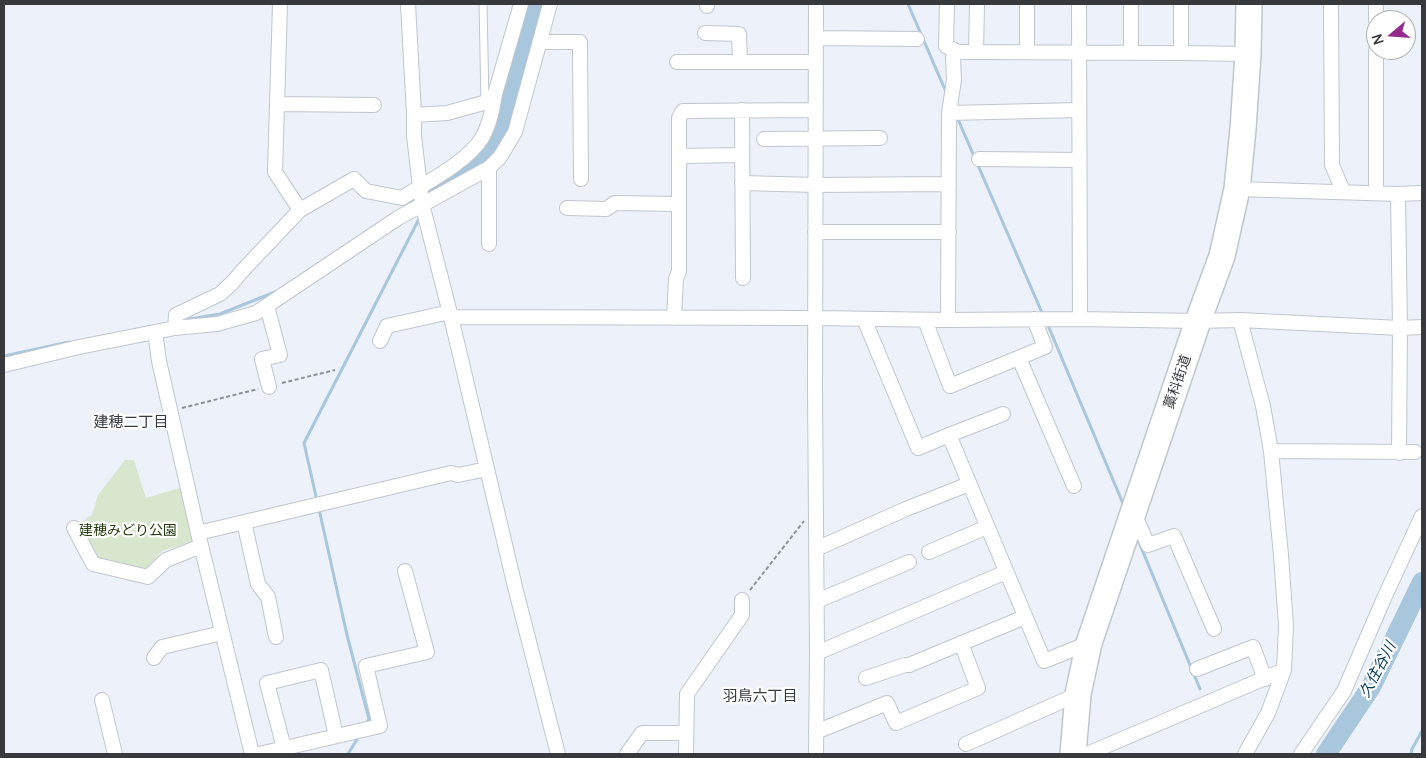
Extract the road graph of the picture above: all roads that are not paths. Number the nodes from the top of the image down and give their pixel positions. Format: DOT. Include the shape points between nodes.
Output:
graph roads {
  1 [pos="280,4"];
  2 [pos="408,4"];
  3 [pos="483,4"];
  4 [pos="520,4"];
  5 [pos="550,4"];
  6 [pos="816,4"];
  7 [pos="947,4"];
  8 [pos="976,4"];
  9 [pos="1027,4"];
  10 [pos="1079,4"];
  11 [pos="1131,4"];
  12 [pos="1181,4"];
  13 [pos="1249,4"];
  14 [pos="1331,4"];
  15 [pos="704,33"];
  16 [pos="816,38"];
  17 [pos="917,39"];
  18 [pos="540,42"];
  19 [pos="958,52"];
  20 [pos="976,52"];
  21 [pos="1027,52"];
  22 [pos="1079,52"];
  23 [pos="1131,52"];
  24 [pos="1181,53"];
  25 [pos="1248,54"];
  26 [pos="1376,60"];
  27 [pos="677,62"];
  28 [pos="740,62"];
  29 [pos="816,62"];
  30 [pos="490,98"];
  31 [pos="276,104"];
  32 [pos="374,105"];
  33 [pos="742,110"];
  34 [pos="816,110"];
  35 [pos="1079,110"];
  36 [pos="949,112"];
  37 [pos="414,115"];
  38 [pos="816,138"];
  39 [pos="880,138"];
  40 [pos="764,139"];
  41 [pos="742,155"];
  42 [pos="679,156"];
  43 [pos="979,159"];
  44 [pos="1079,160"];
  45 [pos="489,168"];
  46 [pos="581,179"];
  47 [pos="742,183"];
  48 [pos="949,184"];
  49 [pos="816,185"];
  50 [pos="420,187"];
  51 [pos="1237,189"];
  52 [pos="1343,191"];
  53 [pos="1376,193"];
  54 [pos="1422,193"];
  55 [pos="1398,194"];
  56 [pos="422,204"];
  57 [pos="679,204"];
  58 [pos="567,208"];
  59 [pos="300,210"];
  60 [pos="815,232"];
  61 [pos="949,232"];
  62 [pos="489,244"];
  63 [pos="743,278"];
  64 [pos="267,306"];
  65 [pos="450,314"];
  66 [pos="674,318"];
  67 [pos="815,318"];
  68 [pos="864,319"];
  69 [pos="1034,319"];
  70 [pos="1080,319"];
  71 [pos="925,320"];
  72 [pos="948,320"];
  73 [pos="1240,320"];
  74 [pos="1198,321"];
  75 [pos="1422,327"];
  76 [pos="175,328"];
  77 [pos="1400,328"];
  78 [pos="155,332"];
  79 [pos="380,341"];
  80 [pos="1019,358"];
  81 [pos="4,365"];
  82 [pos="269,386"];
  83 [pos="1003,414"];
  84 [pos="949,435"];
  85 [pos="1271,451"];
  86 [pos="1415,452"];
  87 [pos="1399,453"];
  88 [pos="487,469"];
  89 [pos="968,484"];
  90 [pos="1074,486"];
  91 [pos="1133,512"];
  92 [pos="1422,516"];
  93 [pos="244,522"];
  94 [pos="987,527"];
  95 [pos="74,528"];
  96 [pos="200,540"];
  97 [pos="816,549"];
  98 [pos="929,552"];
  99 [pos="909,562"];
  100 [pos="405,571"];
  101 [pos="1006,572"];
  102 [pos="742,600"];
  103 [pos="817,601"];
  104 [pos="1025,617"];
  105 [pos="1214,629"];
  106 [pos="222,633"];
  107 [pos="276,637"];
  108 [pos="961,643"];
  109 [pos="1089,643"];
  110 [pos="817,653"];
  111 [pos="154,658"];
  112 [pos="1197,669"];
  113 [pos="1284,670"];
  114 [pos="866,678"];
  115 [pos="1265,679"];
  116 [pos="1078,694"];
  117 [pos="102,700"];
  118 [pos="816,732"];
  119 [pos="686,733"];
  120 [pos="336,736"];
  121 [pos="966,744"];
  122 [pos="284,748"];
  123 [pos="115,754"];
  124 [pos="252,754"];
  125 [pos="558,754"];
  126 [pos="627,754"];
  127 [pos="686,754"];
  128 [pos="816,754"];
  129 [pos="1073,754"];
  130 [pos="1087,754"];
  131 [pos="1245,754"];
  132 [pos="1300,754"];
  1 -- 31 [label="street"];
  2 -- 37 [label="street"];
  3 -- 30 [label="lane"];
  4 -- 30 [label="street"];
  5 -- 18 [label="street"];
  6 -- 16 [label="street"];
  7 -- 19 [label="street" via="946,46"];
  8 -- 20 [label="street"];
  9 -- 21 [label="street"];
  10 -- 22 [label="street"];
  11 -- 23 [label="street"];
  12 -- 24 [label="street"];
  13 -- 25 [label="highway, 藁科街道"];
  14 -- 52 [label="street" via="1332,165"];
  15 -- 28 [label="street" via="739,34"];
  16 -- 17 [label="street"];
  16 -- 29 [label="street"];
  18 -- 45 [label="street" via="515,132"];
  18 -- 46 [label="street" via="580,42"];
  19 -- 20 [label="street"];
  19 -- 36 [label="street" via="954,57"];
  20 -- 21 [label="street"];
  21 -- 22 [label="street"];
  22 -- 23 [label="street"];
  22 -- 35 [label="street"];
  23 -- 24 [label="street"];
  24 -- 25 [label="street"];
  25 -- 51 [label="highway, 藁科街道"];
  26 -- 53 [label="street"];
  27 -- 28 [label="street"];
  28 -- 29 [label="street"];
  29 -- 34 [label="street"];
  30 -- 37 [label="street" via="447,114"];
  30 -- 50 [label="street" via="488,122 482,138 470,153"];
  31 -- 32 [label="street"];
  31 -- 59 [label="street" via="275,172"];
  33 -- 34 [label="street"];
  33 -- 41 [label="street"];
  33 -- 42 [label="street" via="683,111 678,118"];
  34 -- 38 [label="street"];
  35 -- 36 [label="street"];
  35 -- 44 [label="street"];
  36 -- 48 [label="street"];
  37 -- 50 [label="street"];
  38 -- 39 [label="street"];
  38 -- 40 [label="street"];
  38 -- 49 [label="street"];
  41 -- 42 [label="street"];
  41 -- 47 [label="street"];
  42 -- 57 [label="street"];
  43 -- 44 [label="street"];
  44 -- 70 [label="street"];
  45 -- 56 [label="street"];
  45 -- 62 [label="street"];
  47 -- 49 [label="street"];
  47 -- 63 [label="street"];
  48 -- 49 [label="street"];
  48 -- 61 [label="street"];
  49 -- 60 [label="street"];
  50 -- 56 [label="street"];
  50 -- 59 [label="street" via="402,198 366,191 354,179"];
  51 -- 52 [label="street"];
  51 -- 74 [label="highway, 藁科街道" via="1222,256"];
  52 -- 53 [label="street"];
  53 -- 55 [label="street"];
  54 -- 55 [label="street"];
  55 -- 77 [label="street"];
  56 -- 64 [label="street"];
  56 -- 65 [label="street"];
  57 -- 58 [label="street" via="615,203 606,209"];
  57 -- 66 [label="street" via="679,271"];
  59 -- 76 [label="street" via="220,294 176,316"];
  60 -- 61 [label="street"];
  60 -- 67 [label="street"];
  61 -- 72 [label="street"];
  64 -- 76 [label="street" via="256,313 217,324"];
  64 -- 82 [label="street" via="280,355 262,359"];
  65 -- 66 [label="street"];
  65 -- 79 [label="street" via="387,326"];
  65 -- 88 [label="street"];
  66 -- 67 [label="street"];
  67 -- 68 [label="street"];
  67 -- 97 [label="street"];
  68 -- 71 [label="street"];
  68 -- 84 [label="street" via="918,448"];
  69 -- 70 [label="street"];
  69 -- 72 [label="street"];
  69 -- 80 [label="street" via="1045,347"];
  70 -- 74 [label="street"];
  71 -- 72 [label="street"];
  71 -- 80 [label="street" via="950,386"];
  73 -- 74 [label="street"];
  73 -- 77 [label="street"];
  73 -- 85 [label="street" via="1263,406"];
  74 -- 91 [label="highway, 藁科街道"];
  75 -- 77 [label="street"];
  76 -- 78 [label="street"];
  77 -- 87 [label="street"];
  78 -- 81 [label="street"];
  78 -- 96 [label="street"];
  80 -- 90 [label="street"];
  83 -- 84 [label="street"];
  84 -- 89 [label="street"];
  85 -- 87 [label="street"];
  85 -- 113 [label="street" via="1286,626"];
  86 -- 87 [label="street"];
  88 -- 93 [label="street" via="458,476 451,473"];
  88 -- 125 [label="street"];
  89 -- 94 [label="street"];
  89 -- 97 [label="street"];
  91 -- 105 [label="street" via="1148,546 1174,536"];
  91 -- 109 [label="highway, 藁科街道"];
  92 -- 132 [label="street" via="1344,691"];
  93 -- 96 [label="street"];
  93 -- 107 [label="street" via="258,584 268,597"];
  94 -- 98 [label="street"];
  94 -- 101 [label="street"];
  95 -- 96 [label="street" via="93,564 148,577 166,560"];
  96 -- 106 [label="street"];
  97 -- 103 [label="street"];
  99 -- 103 [label="street"];
  100 -- 120 [label="street" via="427,652 366,666 380,726"];
  101 -- 104 [label="street"];
  101 -- 110 [label="street"];
  102 -- 119 [label="street" via="742,615 687,694"];
  103 -- 110 [label="street"];
  104 -- 108 [label="street"];
  104 -- 109 [label="street" via="1044,661"];
  106 -- 111 [label="street" via="162,647"];
  106 -- 124 [label="street"];
  108 -- 114 [label="street" via="909,665"];
  108 -- 118 [label="street" via="978,688 896,723 887,703"];
  109 -- 116 [label="highway, 藁科街道"];
  110 -- 118 [label="street"];
  112 -- 115 [label="street" via="1253,647"];
  113 -- 115 [label="street"];
  113 -- 131 [label="street" via="1268,714"];
  115 -- 130 [label="street"];
  116 -- 121 [label="street"];
  116 -- 129 [label="highway, 藁科街道"];
  117 -- 123 [label="street"];
  118 -- 128 [label="street"];
  119 -- 126 [label="street" via="642,733"];
  119 -- 127 [label="street"];
  120 -- 122 [label="street"];
  120 -- 122 [label="street" via="321,670 267,683"];
  122 -- 124 [label="street"];
}
